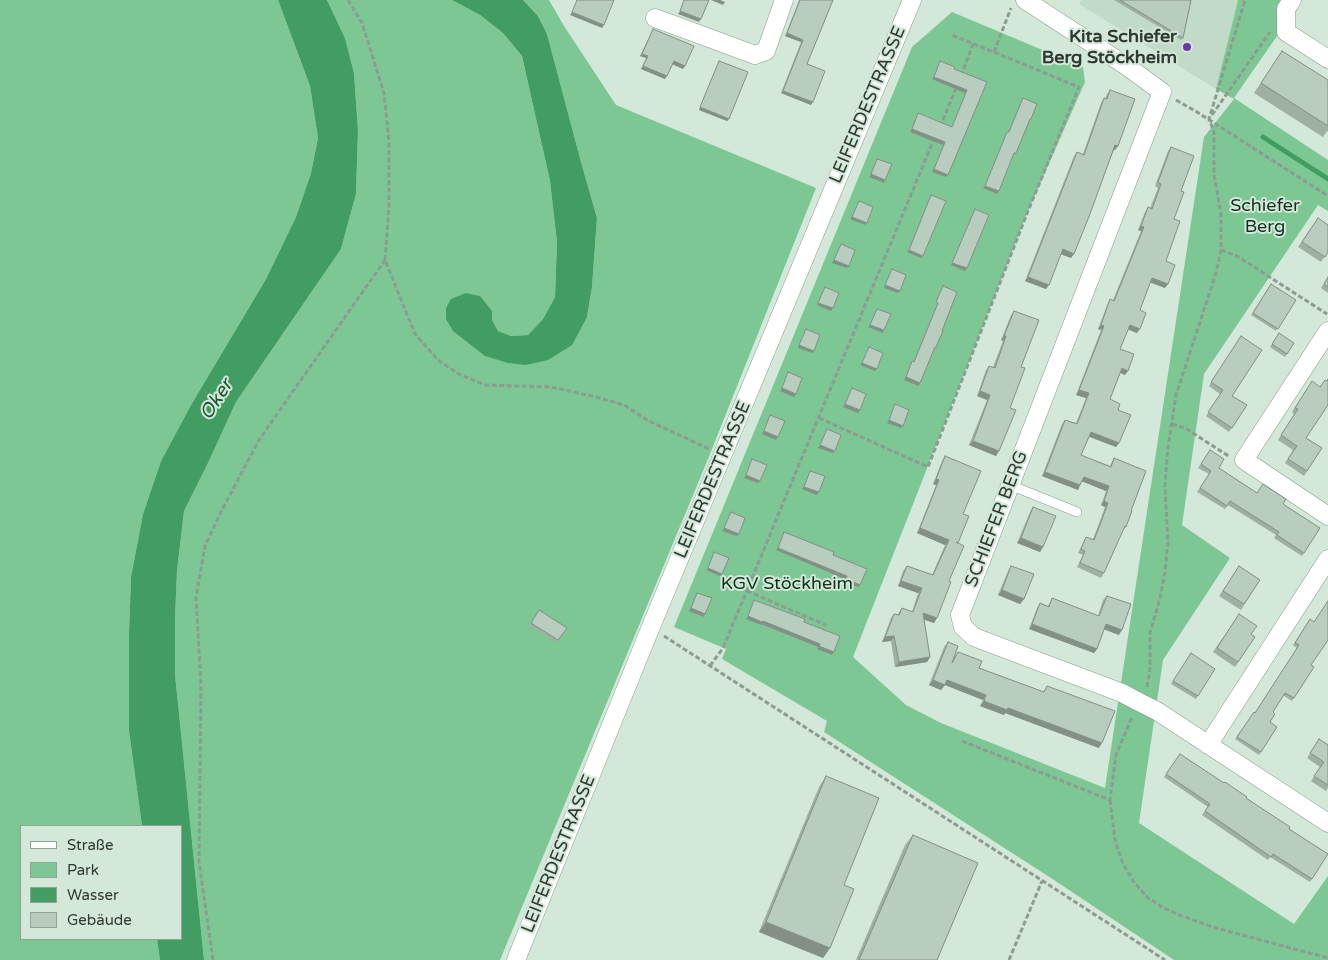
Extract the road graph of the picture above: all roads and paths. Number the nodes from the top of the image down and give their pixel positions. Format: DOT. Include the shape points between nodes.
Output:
graph roads {
  1 [pos="348,0"];
  2 [pos="784,0"];
  3 [pos="912,0"];
  4 [pos="1015,0"];
  5 [pos="1025,0"];
  6 [pos="1245,0"];
  7 [pos="1289,5"];
  8 [pos="655,18"];
  9 [pos="952,35"];
  10 [pos="973,44"];
  11 [pos="994,52"];
  12 [pos="1328,59"];
  13 [pos="1162,92"];
  14 [pos="1209,119"];
  15 [pos="1328,196"];
  16 [pos="1221,250"];
  17 [pos="385,260"];
  18 [pos="1328,314"];
  19 [pos="1328,331"];
  20 [pos="819,418"];
  21 [pos="1172,424"];
  22 [pos="723,456"];
  23 [pos="1244,460"];
  24 [pos="1010,485"];
  25 [pos="1077,512"];
  26 [pos="1328,516"];
  27 [pos="1328,559"];
  28 [pos="747,591"];
  29 [pos="826,625"];
  30 [pos="650,629"];
  31 [pos="710,666"];
  32 [pos="1139,702"];
  33 [pos="962,741"];
  34 [pos="1208,745"];
  35 [pos="1110,800"];
  36 [pos="1328,823"];
  37 [pos="1042,880"];
  38 [pos="1328,958"];
  39 [pos="213,960"];
  40 [pos="516,960"];
  41 [pos="1009,960"];
  42 [pos="1165,960"];
  1 -- 17 [label="path" via="362,23 384,93 389,142"];
  2 -- 8 [label="street" via="766,51 755,55"];
  3 -- 22 [label="street, LEIFERDESTRASSE"];
  4 -- 11 [label="path"];
  5 -- 13 [label="street"];
  6 -- 14 [label="path"];
  7 -- 12 [label="street" via="1286,32"];
  7 -- 14 [label="path"];
  9 -- 10 [label="path"];
  10 -- 11 [label="path"];
  10 -- 20 [label="path"];
  11 -- 20 [label="path" via="1078,88 928,467"];
  13 -- 14 [label="path"];
  13 -- 24 [label="street, SCHIEFER BERG"];
  14 -- 15 [label="path"];
  14 -- 16 [label="path" via="1214,132"];
  16 -- 18 [label="path" via="1237,256"];
  16 -- 21 [label="path" via="1176,394"];
  17 -- 22 [label="path" via="415,334 438,360 459,374 485,385 551,387 596,397 624,406"];
  17 -- 39 [label="path" via="259,440 206,546 196,597 201,685 199,862"];
  19 -- 23 [label="street"];
  20 -- 28 [label="path"];
  21 -- 23 [label="path" via="1185,428 1234,460"];
  21 -- 32 [label="path" via="1165,487 1168,542 1165,572 1150,633 1147,686"];
  22 -- 30 [label="street, LEIFERDESTRASSE"];
  23 -- 26 [label="street"];
  24 -- 25 [label="lane"];
  24 -- 32 [label="street, SCHIEFER BERG" via="960,615 963,627 974,637"];
  27 -- 34 [label="street"];
  28 -- 29 [label="path"];
  28 -- 31 [label="path" via="724,648"];
  30 -- 31 [label="path"];
  30 -- 40 [label="street, LEIFERDESTRASSE"];
  31 -- 37 [label="path"];
  32 -- 34 [label="street, SCHIEFER BERG"];
  32 -- 35 [label="path" via="1116,755"];
  33 -- 35 [label="path"];
  34 -- 36 [label="street, SCHIEFER BERG"];
  35 -- 38 [label="path" via="1115,840 1123,864 1148,897 1162,907 1216,928"];
  37 -- 41 [label="path"];
  37 -- 42 [label="path"];
}
